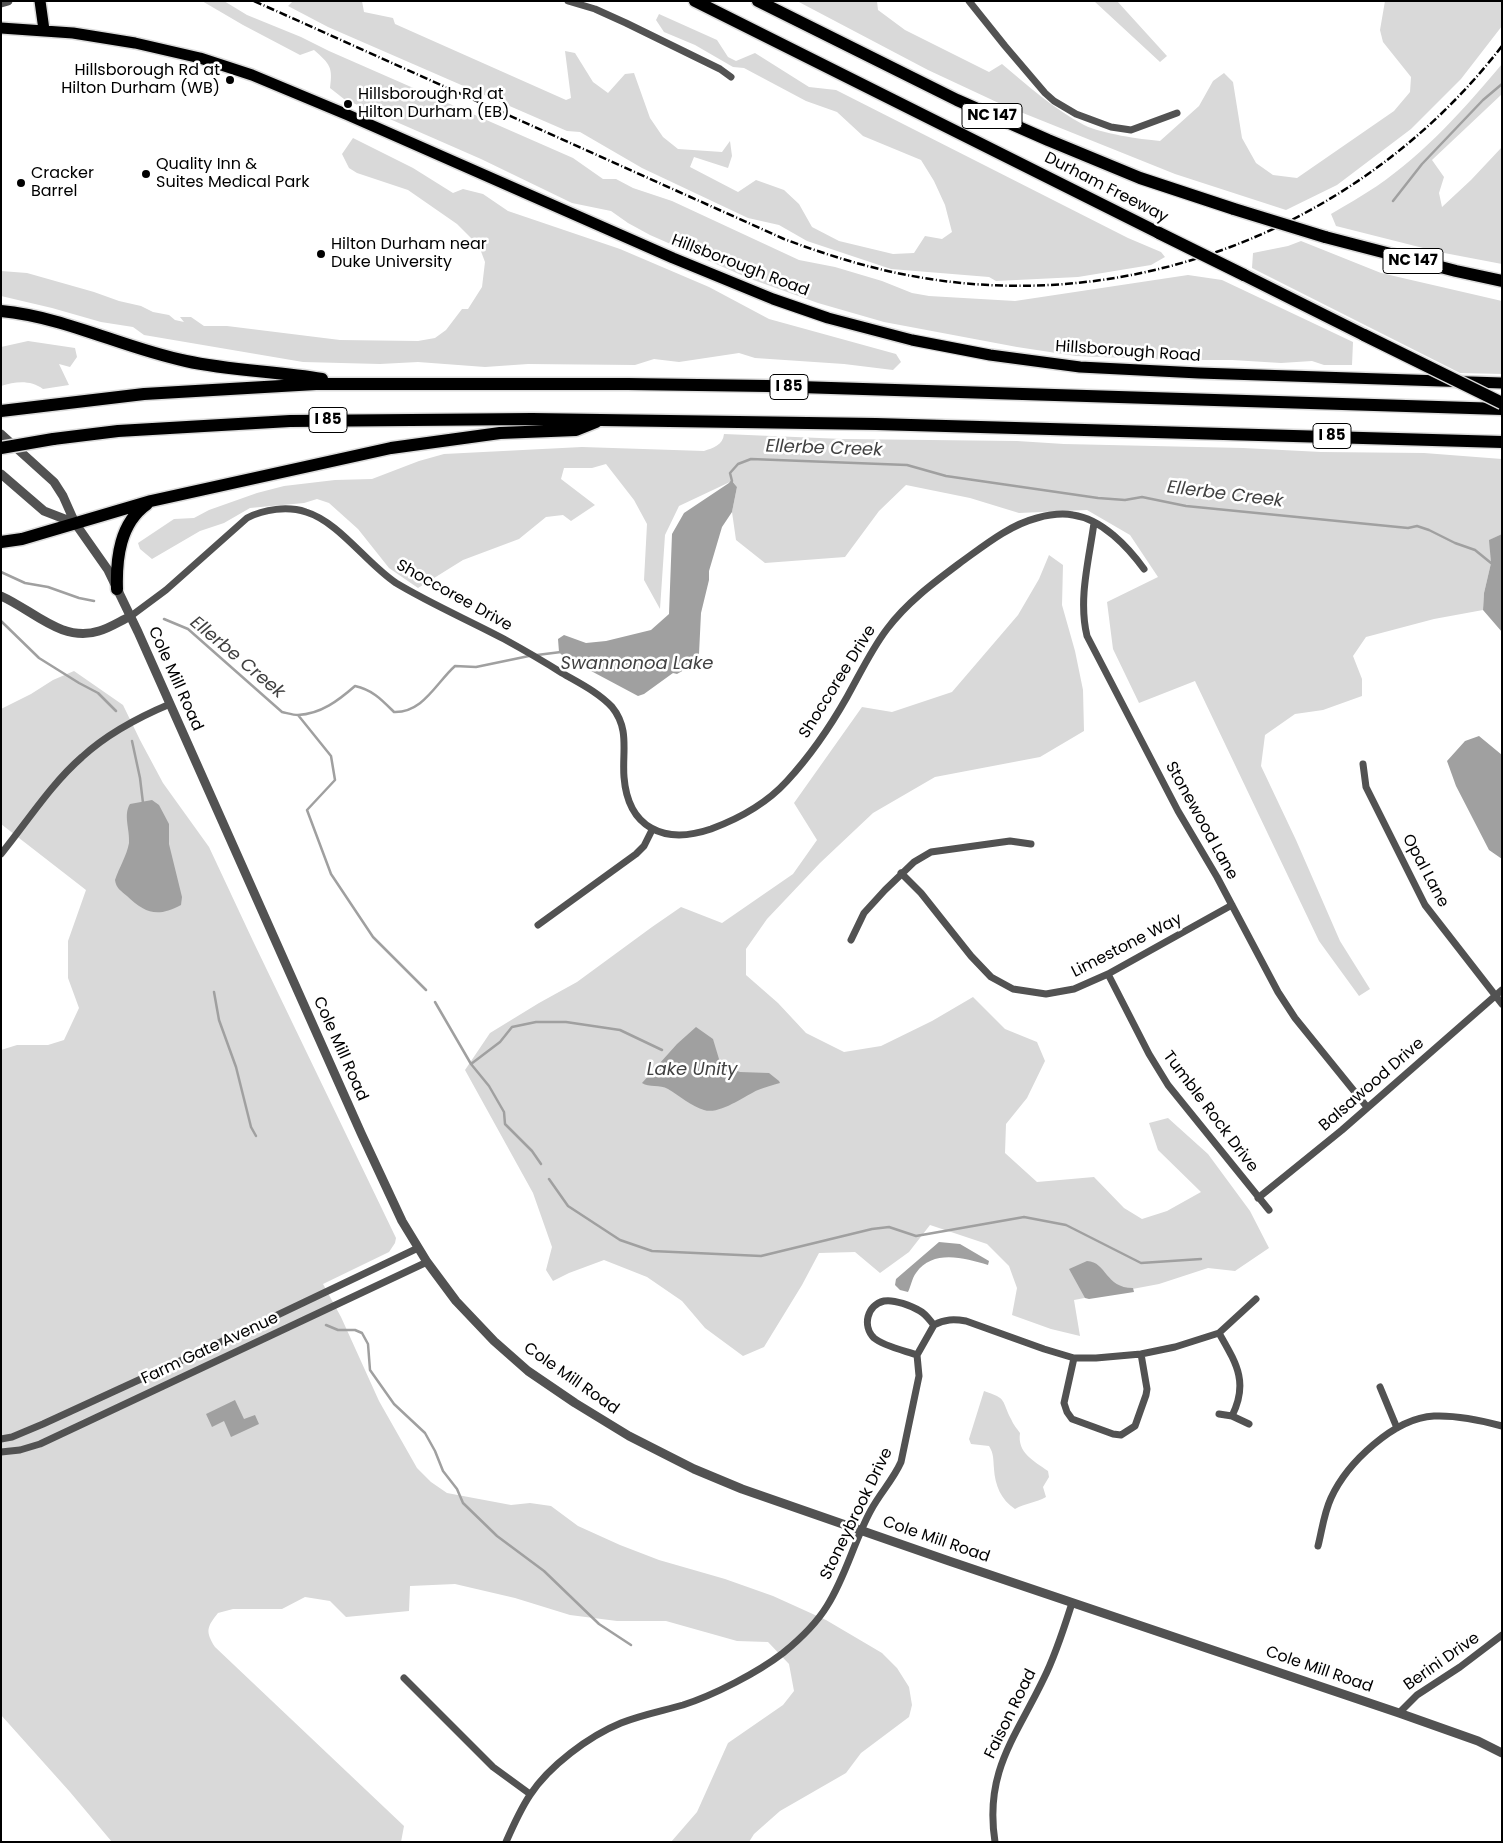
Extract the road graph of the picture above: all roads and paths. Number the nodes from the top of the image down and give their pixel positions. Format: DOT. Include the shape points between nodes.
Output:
graph roads {
  1 [pos="8,1"];
  2 [pos="40,1"];
  3 [pos="568,1"];
  4 [pos="695,1"];
  5 [pos="758,1"];
  6 [pos="969,1"];
  7 [pos="1,3"];
  8 [pos="1,28"];
  9 [pos="44,30"];
  10 [pos="731,77"];
  11 [pos="1176,113"];
  12 [pos="1502,281"];
  13 [pos="1,311"];
  14 [pos="1502,383"];
  15 [pos="359,385"];
  16 [pos="1502,403"];
  17 [pos="1502,409"];
  18 [pos="1,411"];
  19 [pos="603,419"];
  20 [pos="1,434"];
  21 [pos="1502,442"];
  22 [pos="1,448"];
  23 [pos="1,474"];
  24 [pos="151,502"];
  25 [pos="75,523"];
  26 [pos="1094,523"];
  27 [pos="1,542"];
  28 [pos="1144,569"];
  29 [pos="117,589"];
  30 [pos="1,596"];
  31 [pos="131,616"];
  32 [pos="170,704"];
  33 [pos="1363,764"];
  34 [pos="652,830"];
  35 [pos="1031,844"];
  36 [pos="1,854"];
  37 [pos="902,873"];
  38 [pos="1232,905"];
  39 [pos="538,925"];
  40 [pos="851,940"];
  41 [pos="1108,974"];
  42 [pos="1502,990"];
  43 [pos="1495,996"];
  44 [pos="1502,1004"];
  45 [pos="1367,1107"];
  46 [pos="1258,1198"];
  47 [pos="1268,1210"];
  48 [pos="418,1248"];
  49 [pos="427,1262"];
  50 [pos="1256,1299"];
  51 [pos="934,1325"];
  52 [pos="1219,1333"];
  53 [pos="1141,1354"];
  54 [pos="917,1355"];
  55 [pos="1074,1358"];
  56 [pos="1380,1387"];
  57 [pos="1219,1414"];
  58 [pos="1232,1416"];
  59 [pos="1249,1424"];
  60 [pos="1502,1426"];
  61 [pos="1397,1428"];
  62 [pos="1,1439"];
  63 [pos="1,1452"];
  64 [pos="861,1531"];
  65 [pos="1318,1546"];
  66 [pos="1072,1603"];
  67 [pos="1502,1635"];
  68 [pos="404,1678"];
  69 [pos="1399,1713"];
  70 [pos="1502,1753"];
  71 [pos="530,1794"];
  72 [pos="506,1842"];
  73 [pos="995,1842"];
  1 -- 7 [label="street"];
  2 -- 9 [label="main road"];
  3 -- 10 [label="street" via="626,23"];
  4 -- 16 [label="highway, Durham Freeway / NC 147, bridge"];
  5 -- 12 [label="highway, Durham Freeway / NC 147, bridge" via="957,100 1140,178 1325,238"];
  6 -- 11 [label="street" via="1046,92 1076,114 1111,128 1131,130"];
  8 -- 9 [label="main road, Hillsborough Road"];
  9 -- 14 [label="main road, Hillsborough Road" via="135,43 200,58 252,75 773,299 828,318 912,340 1080,367"];
  13 -- 15 [label="highway" via="59,322 185,361"];
  15 -- 17 [label="highway, I 85" via="757,386"];
  15 -- 18 [label="highway, I 85" via="172,392"];
  19 -- 21 [label="highway, I 85"];
  19 -- 22 [label="highway, I 85, bridge" via="290,421 128,430"];
  19 -- 24 [label="highway" via="576,430 500,433 391,448"];
  20 -- 25 [label="street, Cole Mill Road" via="54,482"];
  23 -- 25 [label="street" via="44,511"];
  24 -- 25 [label="highway"];
  24 -- 29 [label="highway" via="135,514 125,529 117,566"];
  25 -- 27 [label="highway"];
  25 -- 29 [label="street, Cole Mill Road" via="102,560"];
  26 -- 28 [label="street, Shoccoree Drive" via="1133,554"];
  26 -- 34 [label="street, Shoccoree Drive" via="1072,515 1038,518 987,544 924,589 895,618 876,644 820,741 776,792 749,811 711,829 677,834"];
  26 -- 38 [label="street, Stonewood Lane" via="1083,601 1087,636 1178,811"];
  29 -- 31 [label="street, Cole Mill Road"];
  30 -- 31 [label="street" via="58,629 77,634 100,631"];
  31 -- 32 [label="street, Cole Mill Road"];
  31 -- 34 [label="street, Shoccoree Drive" via="247,518 263,512 290,509 306,512 322,519 398,583 545,663 606,701 618,716 625,737 627,793 637,816"];
  32 -- 36 [label="street" via="120,729 83,756"];
  32 -- 48 [label="street, Cole Mill Road" via="360,1133"];
  33 -- 43 [label="street, Opal Lane" via="1366,786 1425,905"];
  34 -- 39 [label="street" via="636,854"];
  35 -- 37 [label="street" via="1010,841 931,852"];
  37 -- 40 [label="street" via="864,913"];
  37 -- 41 [label="street, Limestone Way" via="991,977 1013,989 1046,994 1074,990"];
  38 -- 41 [label="street, Limestone Way"];
  38 -- 45 [label="street, Stonewood Lane" via="1295,1018"];
  41 -- 46 [label="street, Tumble Rock Drive" via="1168,1084"];
  42 -- 43 [label="street, Balsawood Drive"];
  43 -- 44 [label="street, Opal Lane"];
  43 -- 45 [label="street, Balsawood Drive"];
  45 -- 46 [label="street, Balsawood Drive"];
  46 -- 47 [label="street, Tumble Rock Drive"];
  48 -- 49 [label="street, Cole Mill Road"];
  48 -- 62 [label="street, Farm Gate Avenue" via="43,1424"];
  49 -- 63 [label="street, Farm Gate Avenue" via="40,1444"];
  49 -- 64 [label="street, Cole Mill Road" via="456,1301 494,1342 528,1371 600,1419 720,1480"];
  50 -- 52 [label="street"];
  51 -- 54 [label="street"];
  51 -- 54 [label="street" via="922,1312 893,1301 878,1303 868,1315 867,1326 876,1339"];
  51 -- 55 [label="street" via="943,1320 966,1321"];
  52 -- 53 [label="street"];
  52 -- 58 [label="street" via="1240,1377 1242,1390"];
  53 -- 55 [label="street"];
  53 -- 55 [label="street" via="1146,1395 1135,1426 1121,1435 1072,1419 1067,1412 1064,1403"];
  54 -- 64 [label="street, Stoneybrook Drive" via="920,1376 901,1462"];
  56 -- 61 [label="street"];
  57 -- 58 [label="street"];
  58 -- 59 [label="street"];
  60 -- 61 [label="street" via="1454,1416 1433,1416 1412,1420"];
  61 -- 65 [label="street" via="1365,1453 1342,1479 1328,1505"];
  64 -- 66 [label="street, Cole Mill Road"];
  64 -- 71 [label="street, Stoneybrook Drive" via="828,1605 783,1653 711,1694 608,1730 561,1762"];
  66 -- 69 [label="street, Cole Mill Road"];
  66 -- 73 [label="street, Faison Road" via="1052,1662 1000,1765 992,1807"];
  67 -- 69 [label="street, Berini Drive" via="1417,1695"];
  68 -- 71 [label="street" via="493,1767"];
  69 -- 70 [label="street, Cole Mill Road"];
  71 -- 72 [label="street, Stoneybrook Drive"];
}
